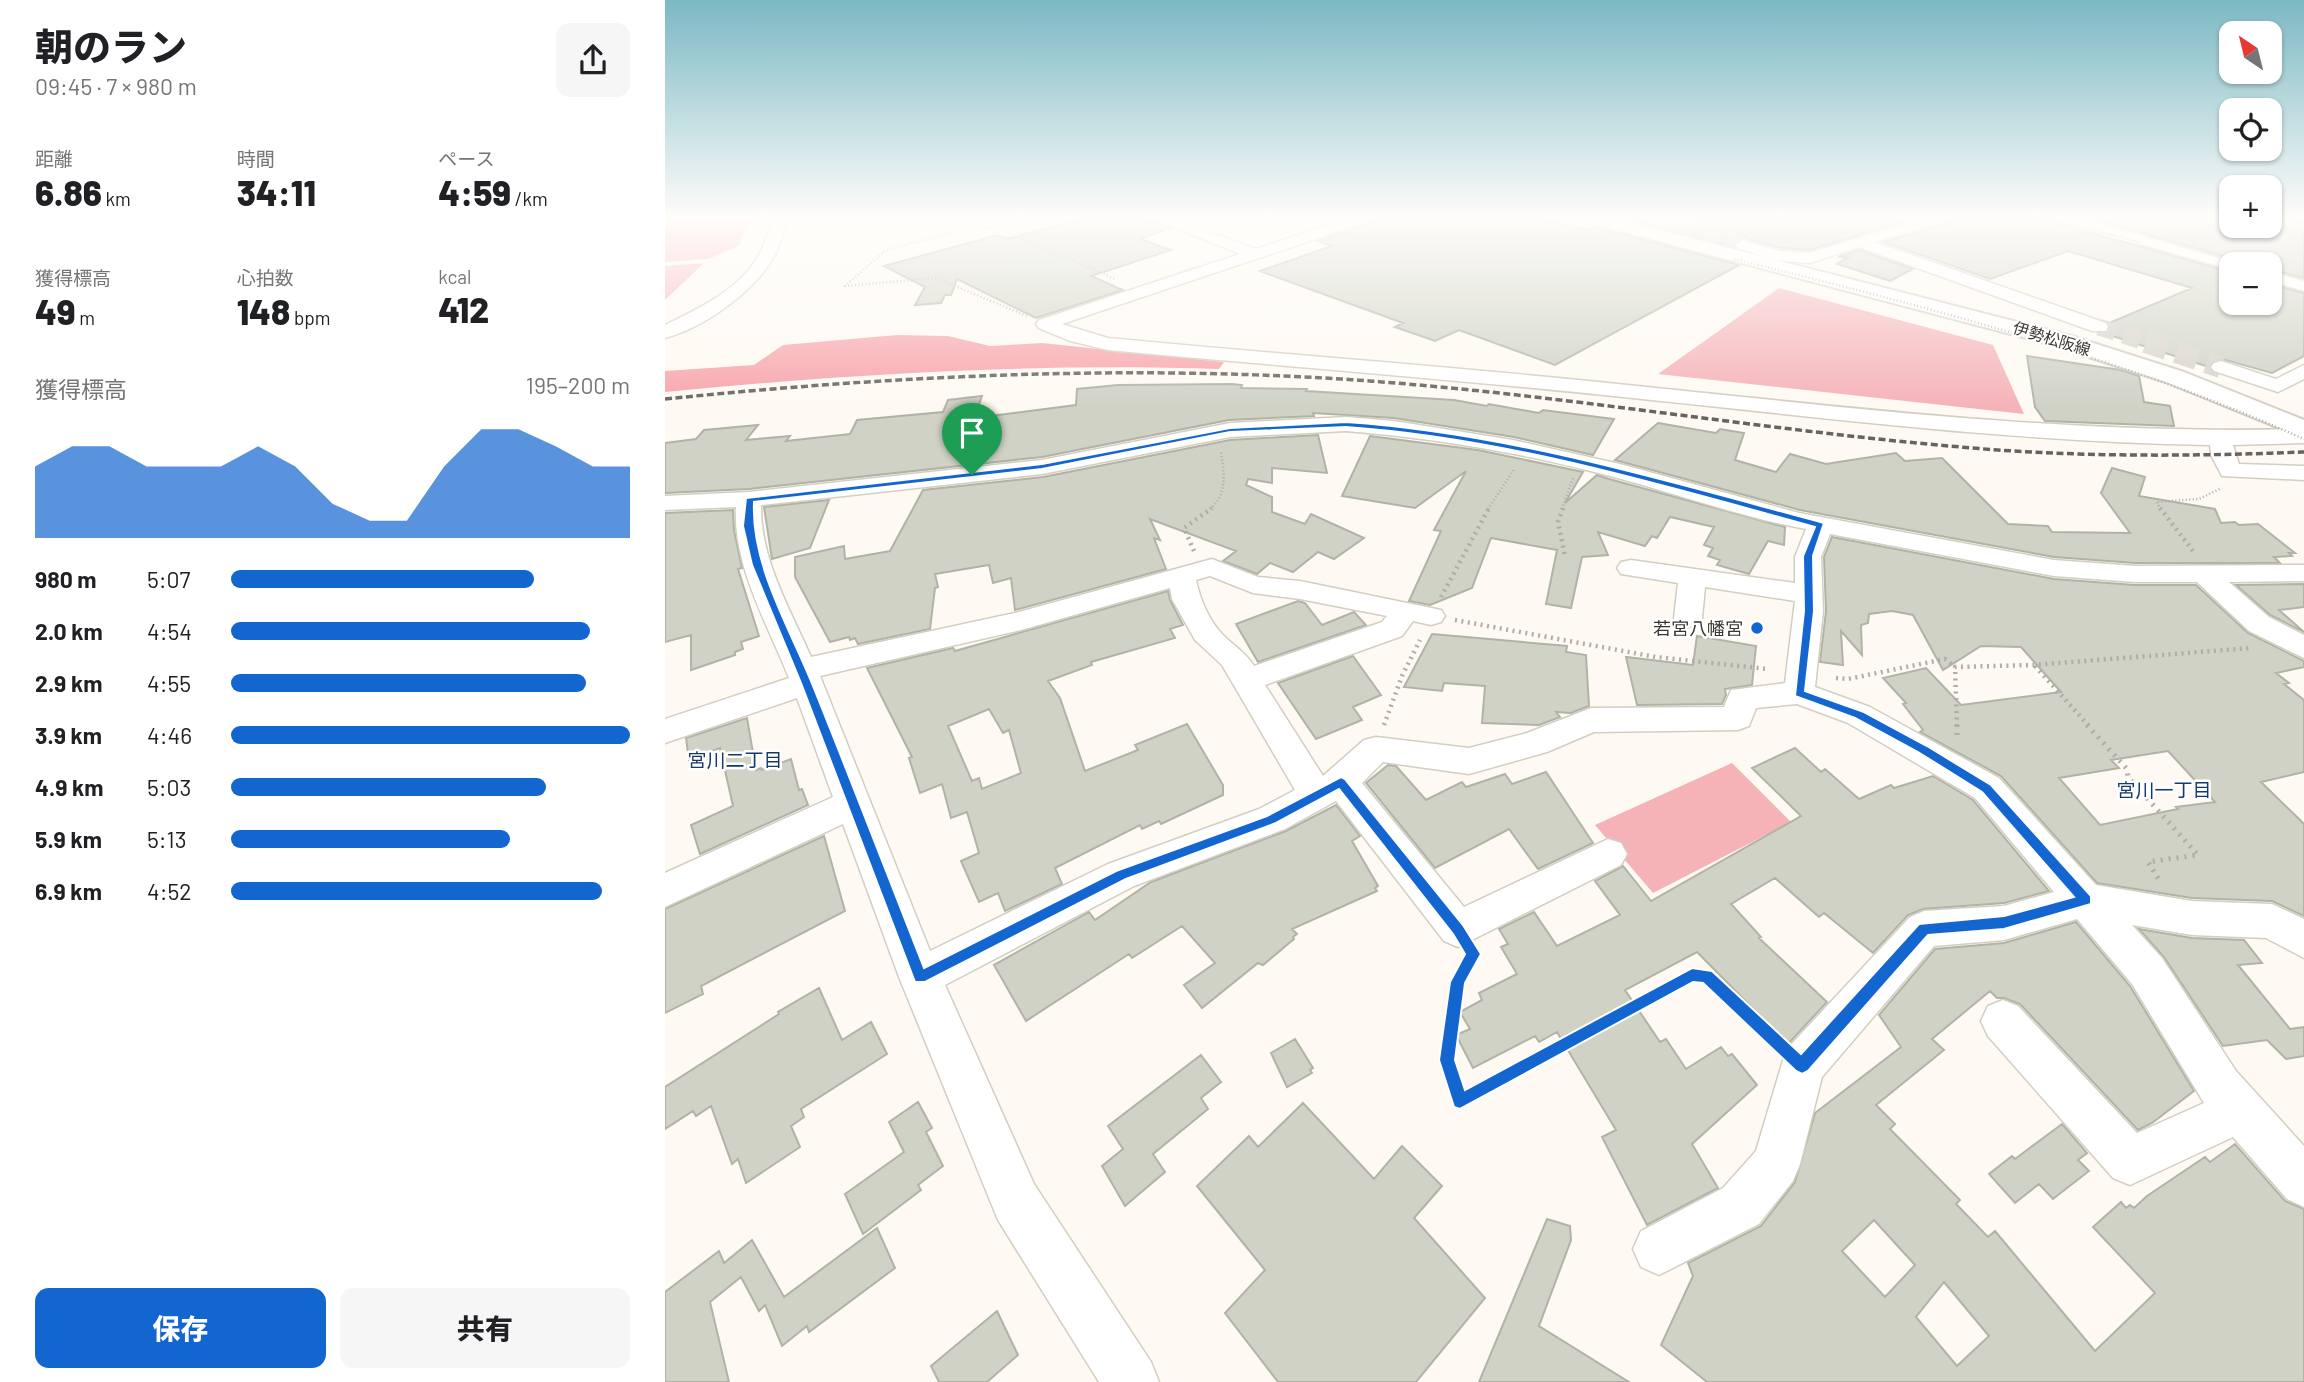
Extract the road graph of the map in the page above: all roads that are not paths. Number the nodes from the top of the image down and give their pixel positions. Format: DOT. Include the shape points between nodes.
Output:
graph roads {
  1 [pos="747,281"];
  2 [pos="1172,281"];
  3 [pos="1846,281"];
  4 [pos="1971,281"];
  5 [pos="2099,327"];
  6 [pos="665,332"];
  7 [pos="2221,367"];
  8 [pos="2304,371"];
  9 [pos="2304,430"];
  10 [pos="2304,437"];
  11 [pos="2221,440"];
  12 [pos="2304,473"];
  13 [pos="749,499"];
  14 [pos="665,503"];
  15 [pos="1821,525"];
  16 [pos="1630,568"];
  17 [pos="2210,573"];
  18 [pos="2304,573"];
  19 [pos="1692,577"];
  20 [pos="1182,578"];
  21 [pos="1808,594"];
  22 [pos="1688,618"];
  23 [pos="2298,645"];
  24 [pos="804,677"];
  25 [pos="1247,680"];
  26 [pos="1800,683"];
  27 [pos="665,731"];
  28 [pos="1329,789"];
  29 [pos="853,804"];
  30 [pos="1608,854"];
  31 [pos="665,891"];
  32 [pos="2086,900"];
  33 [pos="2304,940"];
  34 [pos="920,978"];
  35 [pos="2003,1021"];
  36 [pos="2240,1110"];
  37 [pos="2304,1182"];
  38 [pos="1659,1249"];
  39 [pos="1131,1382"];
  1 -- 6 [label="street"];
  2 -- 11 [label="street" via="1045,324 1077,337 1122,346 1518,380 1936,425"];
  3 -- 9 [label="main road, 伊勢松阪線, bridge" via="2124,360"];
  4 -- 5 [label="street"];
  7 -- 8 [label="street" via="2278,386"];
  10 -- 11 [label="street"];
  11 -- 12 [label="street" via="2230,471"];
  13 -- 14 [label="street"];
  13 -- 15 [label="street" via="1042,467 1218,433 1346,424 1528,450"];
  13 -- 24 [label="street" via="748,526 757,565"];
  15 -- 17 [label="street" via="2054,568"];
  15 -- 21 [label="street" via="1808,556"];
  16 -- 19 [label="street"];
  17 -- 18 [label="street"];
  17 -- 23 [label="street" via="2259,624"];
  19 -- 21 [label="street"];
  19 -- 22 [label="street"];
  20 -- 24 [label="street"];
  20 -- 25 [label="street" via="1186,599 1210,640 1233,658"];
  20 -- 25 [label="street" via="1212,567 1253,585 1418,614 1392,629"];
  21 -- 26 [label="street"];
  24 -- 27 [label="street"];
  24 -- 29 [label="street"];
  25 -- 28 [label="street"];
  26 -- 28 [label="street" via="1742,698 1738,718 1591,720 1535,743 1469,761 1376,749"];
  26 -- 32 [label="street" via="1987,788"];
  28 -- 30 [label="street" via="1458,929"];
  28 -- 34 [label="street" via="1272,819 1121,875"];
  29 -- 31 [label="street"];
  29 -- 34 [label="street"];
  32 -- 33 [label="street" via="2184,916 2272,921"];
  32 -- 36 [label="street" via="2147,971"];
  32 -- 38 [label="street" via="2004,923 1924,929 1802,1066 1776,1164 1741,1206"];
  34 -- 39 [label="street" via="1016,1202"];
  35 -- 36 [label="street" via="2130,1161"];
  36 -- 37 [label="street"];
}
